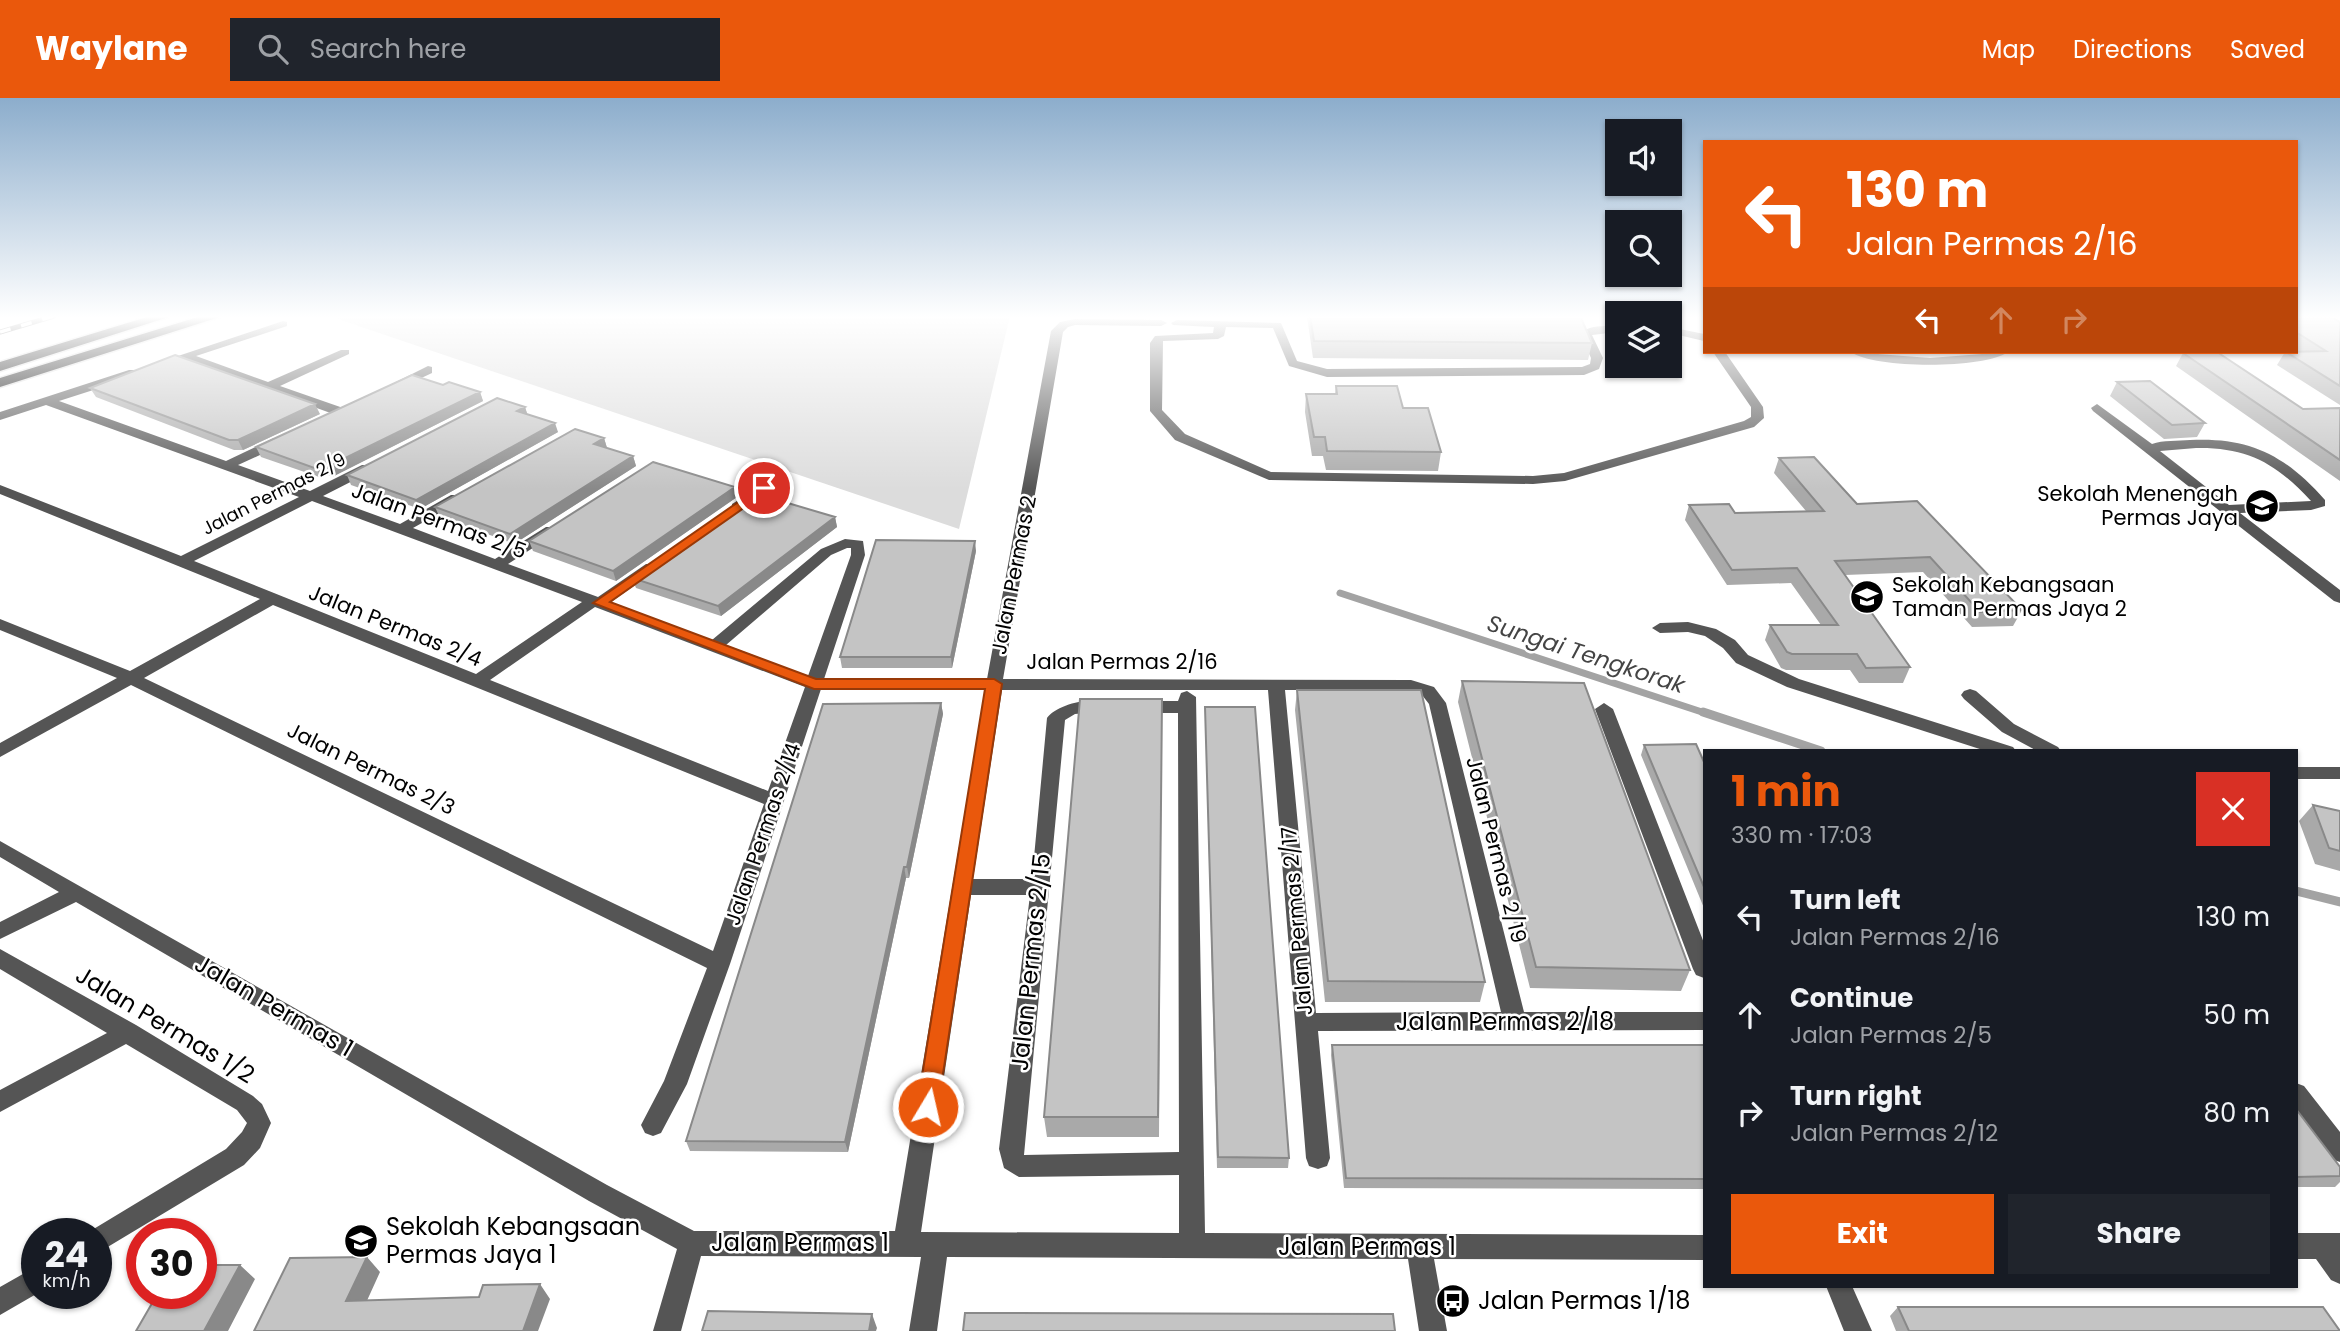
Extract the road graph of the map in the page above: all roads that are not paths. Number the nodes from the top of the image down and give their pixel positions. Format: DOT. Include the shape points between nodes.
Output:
graph roads {
  1 [pos="30,374"];
  2 [pos="131,374"];
  3 [pos="234,374"];
  4 [pos="296,374"];
  5 [pos="421,374"];
  6 [pos="1050,374"];
  7 [pos="1156,374"];
  8 [pos="1734,374"];
  9 [pos="0,383"];
  10 [pos="268,386"];
  11 [pos="378,394"];
  12 [pos="47,401"];
  13 [pos="2097,408"];
  14 [pos="0,416"];
  15 [pos="318,422"];
  16 [pos="295,433"];
  17 [pos="2152,451"];
  18 [pos="385,459"];
  19 [pos="226,466"];
  20 [pos="475,488"];
  21 [pos="764,488"];
  22 [pos="0,489"];
  23 [pos="312,496"];
  24 [pos="2224,509"];
  25 [pos="720,519"];
  26 [pos="563,522"];
  27 [pos="401,529"];
  28 [pos="665,557"];
  29 [pos="183,561"];
  30 [pos="497,564"];
  31 [pos="2340,598"];
  32 [pos="272,599"];
  33 [pos="597,602"];
  34 [pos="0,624"];
  35 [pos="1660,628"];
  36 [pos="714,647"];
  37 [pos="131,678"];
  38 [pos="477,681"];
  39 [pos="814,684"];
  40 [pos="994,684"];
  41 [pos="1187,684"];
  42 [pos="1276,684"];
  43 [pos="1428,691"];
  44 [pos="1970,695"];
  45 [pos="1187,707"];
  46 [pos="1604,709"];
  47 [pos="2001,749"];
  48 [pos="2048,749"];
  49 [pos="0,751"];
  50 [pos="2298,773"];
  51 [pos="2340,773"];
  52 [pos="775,801"];
  53 [pos="0,848"];
  54 [pos="962,887"];
  55 [pos="1041,887"];
  56 [pos="77,892"];
  57 [pos="0,931"];
  58 [pos="0,958"];
  59 [pos="719,964"];
  60 [pos="1703,966"];
  61 [pos="1703,1021"];
  62 [pos="1306,1022"];
  63 [pos="1515,1022"];
  64 [pos="128,1032"];
  65 [pos="2298,1096"];
  66 [pos="0,1102"];
  67 [pos="653,1125"];
  68 [pos="2340,1151"];
  69 [pos="1318,1158"];
  70 [pos="1192,1163"];
  71 [pos="112,1232"];
  72 [pos="692,1242"];
  73 [pos="936,1243"];
  74 [pos="906,1244"];
  75 [pos="1192,1246"];
  76 [pos="2298,1246"];
  77 [pos="2331,1246"];
  78 [pos="1419,1247"];
  79 [pos="1703,1248"];
  80 [pos="2340,1270"];
  81 [pos="1840,1288"];
  82 [pos="21,1289"];
  83 [pos="0,1302"];
  84 [pos="667,1331"];
  85 [pos="923,1331"];
  86 [pos="1433,1331"];
  87 [pos="1858,1331"];
  1 -- 9 [label="highway"];
  2 -- 12 [label="street"];
  3 -- 10 [label="street"];
  4 -- 10 [label="street"];
  5 -- 11 [label="street"];
  6 -- 40 [label="street, Jalan Permas 2"];
  7 -- 8 [label="street" via="1156,411 1188,441 1269,476 1533,480 1564,477 1749,424 1758,418 1757,407"];
  10 -- 15 [label="street" via="347,409"];
  12 -- 14 [label="street"];
  12 -- 19 [label="street, Jalan Permas 2/5"];
  13 -- 17 [label="street"];
  16 -- 19 [label="street"];
  17 -- 24 [label="street"];
  17 -- 24 [label="street" via="2158,446 2236,445 2272,462 2320,503"];
  18 -- 23 [label="street, Jalan Permas 2/9"];
  19 -- 23 [label="street, Jalan Permas 2/5"];
  20 -- 27 [label="street"];
  21 -- 25 [label="street"];
  22 -- 29 [label="street, Jalan Permas 2/4"];
  23 -- 27 [label="street, Jalan Permas 2/5"];
  23 -- 29 [label="street, Jalan Permas 2/9"];
  24 -- 31 [label="street"];
  26 -- 30 [label="street"];
  27 -- 30 [label="street, Jalan Permas 2/5"];
  28 -- 33 [label="street"];
  29 -- 32 [label="street, Jalan Permas 2/4"];
  30 -- 33 [label="street, Jalan Permas 2/5"];
  32 -- 37 [label="street"];
  32 -- 38 [label="street, Jalan Permas 2/4"];
  33 -- 36 [label="street, Jalan Permas 2/5"];
  33 -- 38 [label="street"];
  34 -- 37 [label="street, Jalan Permas 2/3"];
  35 -- 47 [label="street" via="1710,632 1742,659 1793,683"];
  36 -- 39 [label="street, Jalan Permas 2/5"];
  36 -- 39 [label="street, Jalan Permas 2/14" via="826,552 853,542 858,544 858,555"];
  37 -- 49 [label="street"];
  37 -- 59 [label="street, Jalan Permas 2/3"];
  38 -- 52 [label="street, Jalan Permas 2/4"];
  39 -- 40 [label="street, Jalan Permas 2/16"];
  39 -- 52 [label="street, Jalan Permas 2/14"];
  40 -- 41 [label="street, Jalan Permas 2/16"];
  40 -- 54 [label="street, Jalan Permas 2"];
  41 -- 42 [label="street, Jalan Permas 2/16"];
  41 -- 45 [label="street"];
  42 -- 43 [label="street, Jalan Permas 2/16" via="1411,685"];
  42 -- 62 [label="street, Jalan Permas 2/17"];
  43 -- 63 [label="street, Jalan Permas 2/19" via="1437,703"];
  44 -- 48 [label="street" via="2008,728"];
  45 -- 55 [label="street, Jalan Permas 2/15" via="1073,708 1056,718"];
  45 -- 70 [label="street"];
  46 -- 60 [label="street"];
  50 -- 51 [label="street"];
  52 -- 59 [label="street, Jalan Permas 2/14"];
  53 -- 56 [label="street, Jalan Permas 1"];
  54 -- 55 [label="street"];
  54 -- 74 [label="street, Jalan Permas 2"];
  55 -- 70 [label="street, Jalan Permas 2/15" via="1010,1149 1013,1160 1020,1167"];
  56 -- 57 [label="street"];
  56 -- 72 [label="street, Jalan Permas 1" via="598,1193"];
  58 -- 64 [label="street, Jalan Permas 1/2"];
  59 -- 67 [label="street, Jalan Permas 2/14" via="675,1084"];
  61 -- 63 [label="street, Jalan Permas 2/18"];
  62 -- 63 [label="street, Jalan Permas 2/18"];
  62 -- 69 [label="street, Jalan Permas 2/17"];
  64 -- 66 [label="street"];
  64 -- 71 [label="street, Jalan Permas 1/2" via="245,1103 259,1123 235,1157"];
  65 -- 68 [label="street"];
  70 -- 75 [label="street"];
  72 -- 74 [label="street, Jalan Permas 1"];
  72 -- 84 [label="street"];
  73 -- 74 [label="street, Jalan Permas 1"];
  73 -- 75 [label="street, Jalan Permas 1"];
  73 -- 85 [label="street"];
  75 -- 78 [label="street, Jalan Permas 1"];
  76 -- 77 [label="street"];
  77 -- 80 [label="street"];
  78 -- 79 [label="street, Jalan Permas 1"];
  78 -- 86 [label="street"];
  81 -- 87 [label="street"];
  82 -- 83 [label="street"];
}
